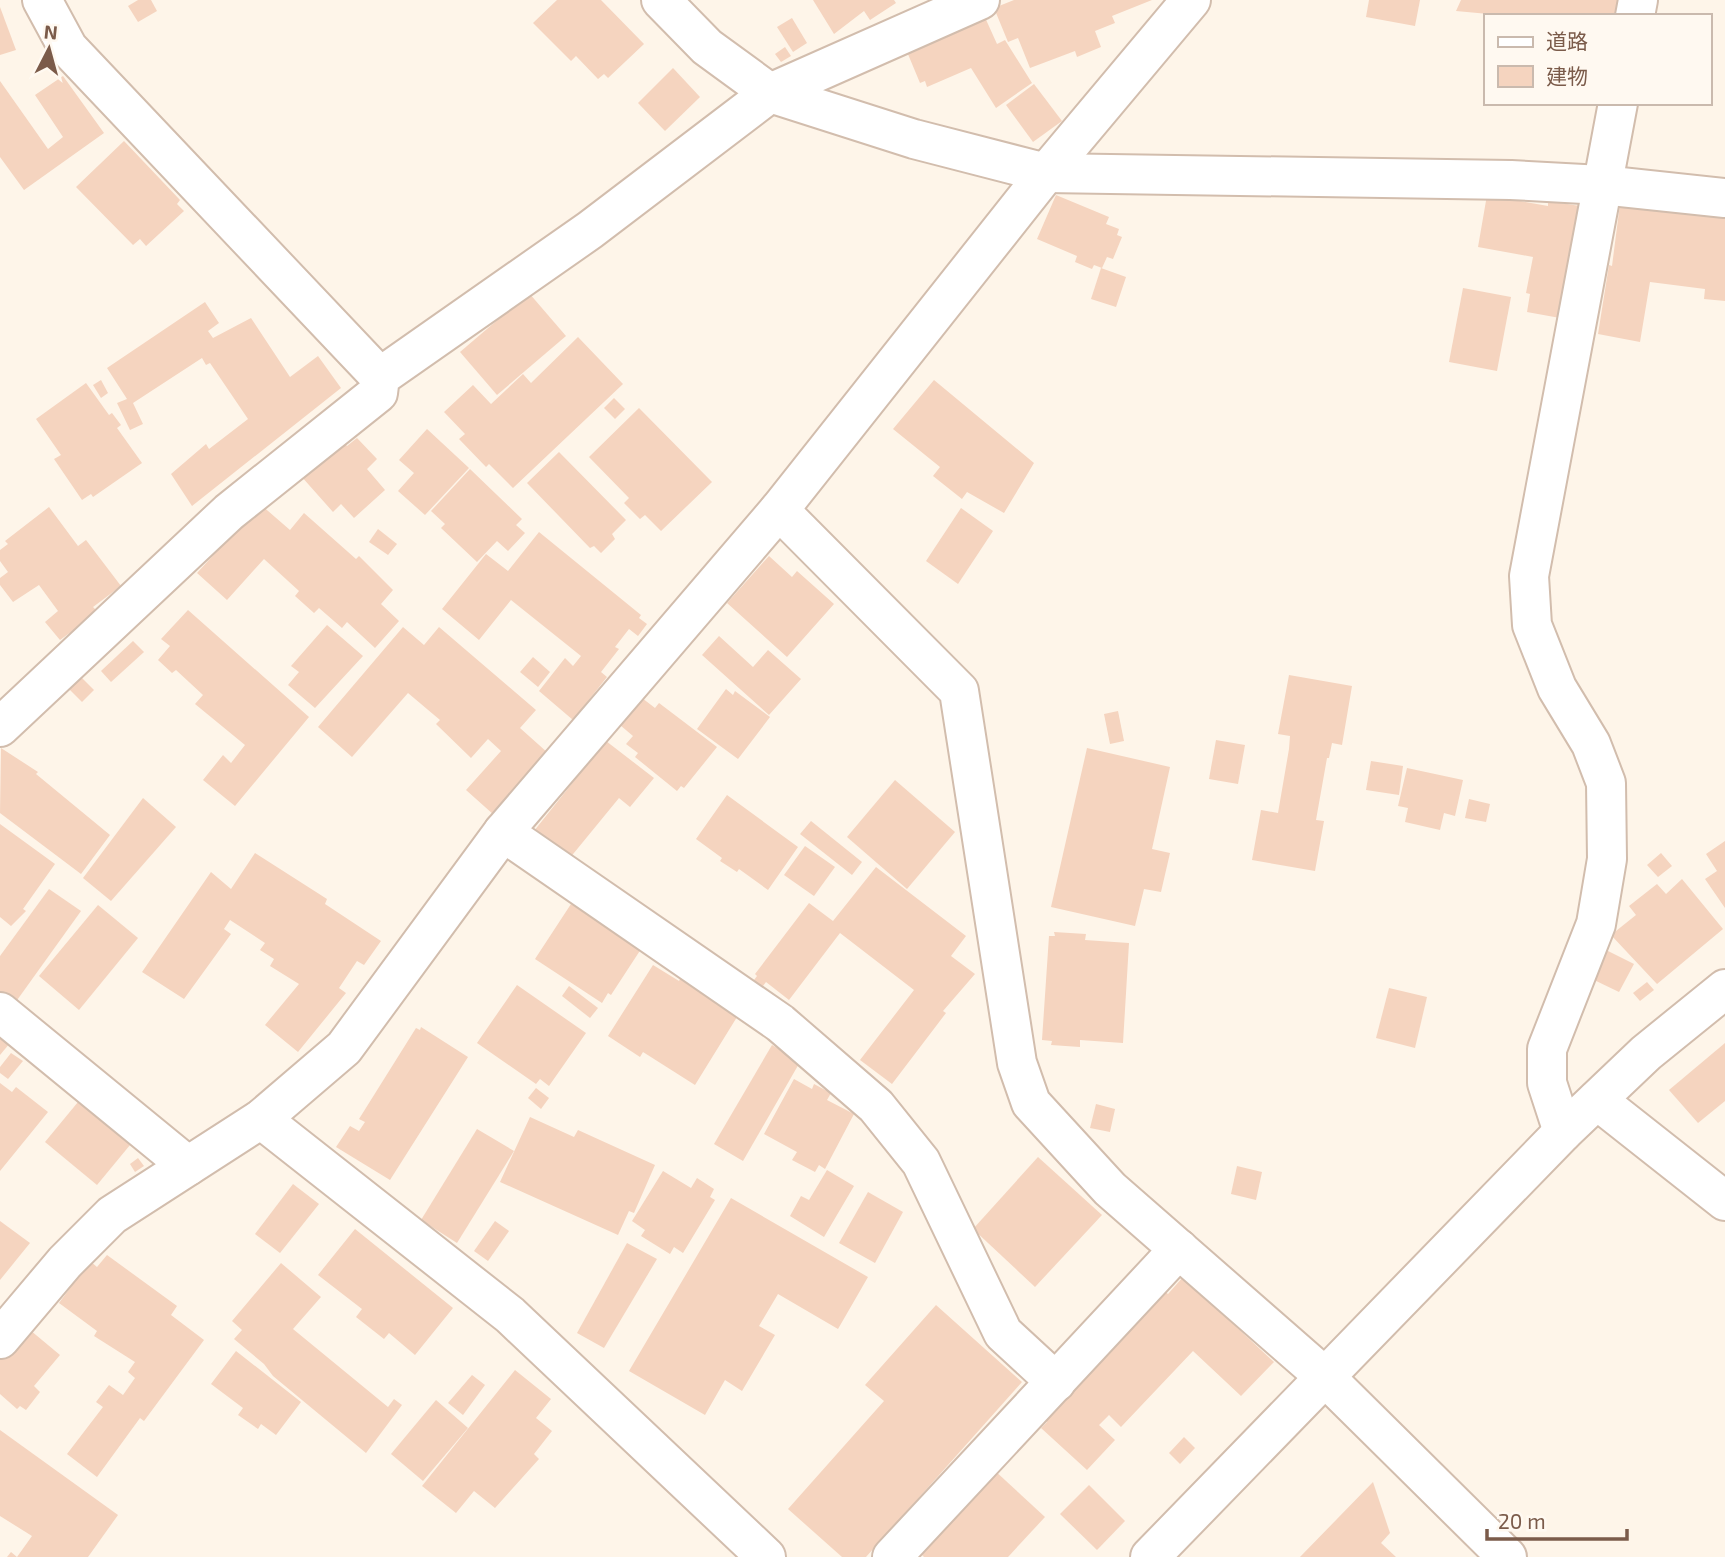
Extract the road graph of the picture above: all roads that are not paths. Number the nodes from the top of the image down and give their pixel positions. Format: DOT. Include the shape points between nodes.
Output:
graph roads {
  1 [pos="42,0"];
  2 [pos="661,0"];
  3 [pos="981,0"];
  4 [pos="1191,0"];
  5 [pos="770,93"];
  6 [pos="1618,105"];
  7 [pos="1046,173"];
  8 [pos="1602,185"];
  9 [pos="1725,198"];
  10 [pos="380,377"];
  11 [pos="779,510"];
  12 [pos="0,727"];
  13 [pos="503,832"];
  14 [pos="1725,989"];
  15 [pos="0,1012"];
  16 [pos="1597,1100"];
  17 [pos="261,1119"];
  18 [pos="1563,1132"];
  19 [pos="188,1166"];
  20 [pos="1725,1201"];
  21 [pos="1179,1249"];
  22 [pos="0,1339"];
  23 [pos="1325,1377"];
  24 [pos="1056,1382"];
  25 [pos="766,1557"];
  26 [pos="892,1557"];
  27 [pos="1150,1557"];
  28 [pos="1507,1557"];
  1 -- 10 [label="street" via="68,48"];
  2 -- 5 [label="street" via="707,47"];
  3 -- 5 [label="street"];
  4 -- 7 [label="street"];
  5 -- 7 [label="street" via="914,139"];
  5 -- 10 [label="street" via="590,230"];
  6 -- 8 [label="street"];
  7 -- 8 [label="street"];
  7 -- 11 [label="street"];
  8 -- 9 [label="street"];
  8 -- 18 [label="street" via="1529,576 1532,625 1557,688 1591,744 1606,783 1607,859 1596,924 1547,1049 1547,1083"];
  10 -- 12 [label="street" via="378,393 229,512"];
  11 -- 13 [label="street"];
  11 -- 21 [label="street" via="959,691 1017,1063 1031,1103 1110,1189"];
  13 -- 17 [label="street" via="344,1048"];
  13 -- 24 [label="street" via="780,1023 876,1106 921,1162 1003,1333"];
  14 -- 16 [label="street"];
  15 -- 19 [label="street"];
  16 -- 18 [label="street"];
  16 -- 20 [label="street"];
  17 -- 19 [label="street"];
  17 -- 25 [label="street" via="510,1315"];
  18 -- 23 [label="street"];
  19 -- 22 [label="street" via="111,1215"];
  21 -- 23 [label="street"];
  21 -- 24 [label="street"];
  23 -- 27 [label="street"];
  23 -- 28 [label="street"];
  24 -- 26 [label="street"];
}
